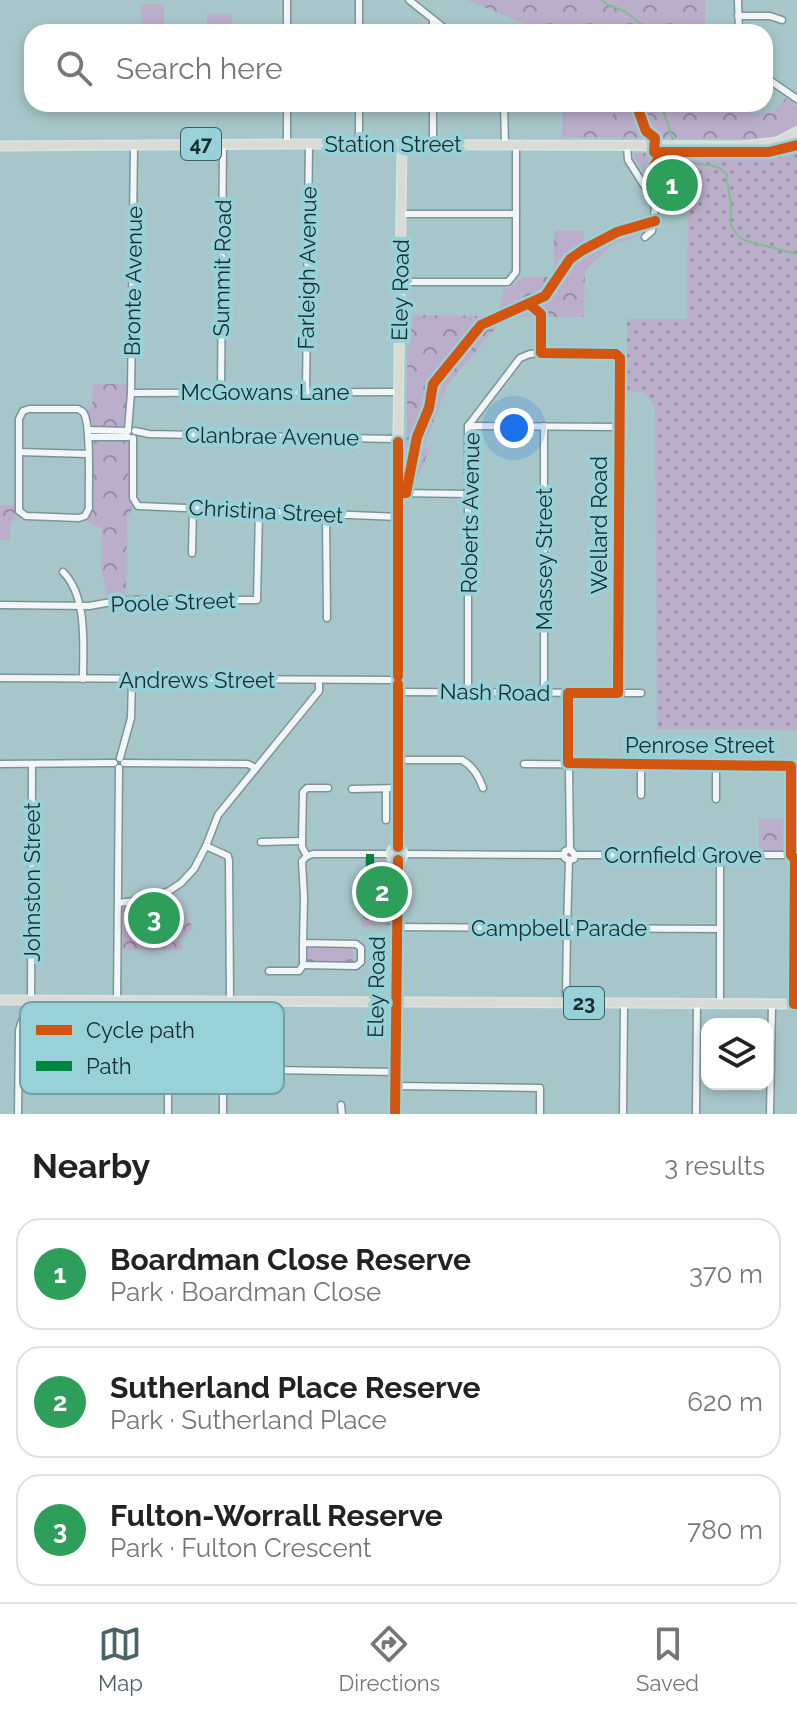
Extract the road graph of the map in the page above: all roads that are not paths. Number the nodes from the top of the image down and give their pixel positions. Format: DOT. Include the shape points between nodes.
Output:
graph roads {
  1 [pos="287,0"];
  2 [pos="359,0"];
  3 [pos="409,0"];
  4 [pos="738,0"];
  5 [pos="738,16"];
  6 [pos="433,20"];
  7 [pos="782,20"];
  8 [pos="287,24"];
  9 [pos="359,24"];
  10 [pos="433,24"];
  11 [pos="439,24"];
  12 [pos="738,24"];
  13 [pos="773,82"];
  14 [pos="797,99"];
  15 [pos="287,112"];
  16 [pos="359,112"];
  17 [pos="433,112"];
  18 [pos="504,112"];
  19 [pos="797,132"];
  20 [pos="786,143"];
  21 [pos="134,144"];
  22 [pos="223,144"];
  23 [pos="287,144"];
  24 [pos="309,144"];
  25 [pos="359,144"];
  26 [pos="402,144"];
  27 [pos="433,144"];
  28 [pos="505,144"];
  29 [pos="516,144"];
  30 [pos="627,145"];
  31 [pos="797,145"];
  32 [pos="0,146"];
  33 [pos="401,214"];
  34 [pos="516,214"];
  35 [pos="645,237"];
  36 [pos="400,282"];
  37 [pos="620,358"];
  38 [pos="306,392"];
  39 [pos="399,392"];
  40 [pos="131,393"];
  41 [pos="221,393"];
  42 [pos="468,426"];
  43 [pos="544,426"];
  44 [pos="619,427"];
  45 [pos="88,433"];
  46 [pos="131,434"];
  47 [pos="397,439"];
  48 [pos="19,452"];
  49 [pos="88,454"];
  50 [pos="399,493"];
  51 [pos="468,494"];
  52 [pos="135,503"];
  53 [pos="193,508"];
  54 [pos="259,511"];
  55 [pos="326,514"];
  56 [pos="399,517"];
  57 [pos="192,553"];
  58 [pos="63,572"];
  59 [pos="0,605"];
  60 [pos="80,606"];
  61 [pos="327,618"];
  62 [pos="0,678"];
  63 [pos="83,679"];
  64 [pos="132,680"];
  65 [pos="319,681"];
  66 [pos="397,683"];
  67 [pos="468,691"];
  68 [pos="544,692"];
  69 [pos="568,693"];
  70 [pos="618,693"];
  71 [pos="641,693"];
  72 [pos="398,760"];
  73 [pos="119,763"];
  74 [pos="568,763"];
  75 [pos="0,764"];
  76 [pos="32,764"];
  77 [pos="524,764"];
  78 [pos="641,764"];
  79 [pos="716,765"];
  80 [pos="255,768"];
  81 [pos="328,788"];
  82 [pos="398,788"];
  83 [pos="483,788"];
  84 [pos="352,789"];
  85 [pos="386,789"];
  86 [pos="641,795"];
  87 [pos="716,799"];
  88 [pos="386,820"];
  89 [pos="302,841"];
  90 [pos="261,842"];
  91 [pos="206,846"];
  92 [pos="370,854"];
  93 [pos="398,854"];
  94 [pos="569,855"];
  95 [pos="791,855"];
  96 [pos="307,856"];
  97 [pos="720,856"];
  98 [pos="118,903"];
  99 [pos="379,915"];
  100 [pos="398,927"];
  101 [pos="567,928"];
  102 [pos="720,929"];
  103 [pos="303,943"];
  104 [pos="303,965"];
  105 [pos="269,971"];
  106 [pos="796,990"];
  107 [pos="0,1000"];
  108 [pos="15,1000"];
  109 [pos="31,1000"];
  110 [pos="47,1000"];
  111 [pos="117,1001"];
  112 [pos="149,1001"];
  113 [pos="171,1001"];
  114 [pos="219,1001"];
  115 [pos="230,1001"];
  116 [pos="43,1002"];
  117 [pos="397,1002"];
  118 [pos="566,1003"];
  119 [pos="624,1004"];
  120 [pos="697,1004"];
  121 [pos="720,1004"];
  122 [pos="772,1004"];
  123 [pos="796,1004"];
  124 [pos="20,1009"];
  125 [pos="20,1026"];
  126 [pos="284,1070"];
  127 [pos="395,1072"];
  128 [pos="395,1086"];
  129 [pos="341,1105"];
  130 [pos="18,1114"];
  131 [pos="342,1114"];
  132 [pos="395,1114"];
  133 [pos="540,1114"];
  134 [pos="623,1114"];
  135 [pos="696,1114"];
  136 [pos="770,1114"];
  1 -- 8 [label="street"];
  2 -- 9 [label="street"];
  3 -- 6 [label="street"];
  4 -- 5 [label="street"];
  5 -- 7 [label="street"];
  5 -- 12 [label="street"];
  6 -- 10 [label="street"];
  6 -- 11 [label="street"];
  13 -- 14 [label="street"];
  15 -- 23 [label="street"];
  16 -- 25 [label="street"];
  17 -- 27 [label="street"];
  18 -- 28 [label="street"];
  19 -- 20 [label="main road, Station Street / 47"];
  20 -- 30 [label="main road, Station Street / 47"];
  20 -- 31 [label="street, Station Street"];
  21 -- 22 [label="main road, Station Street / 47"];
  21 -- 32 [label="main road, Station Street / 47"];
  21 -- 40 [label="street, Bronte Avenue"];
  22 -- 23 [label="main road, Station Street / 47"];
  22 -- 41 [label="street, Summit Road"];
  23 -- 24 [label="main road, Station Street / 47"];
  24 -- 25 [label="main road, Station Street / 47"];
  24 -- 38 [label="street, Farleigh Avenue"];
  25 -- 26 [label="main road, Station Street / 47"];
  26 -- 27 [label="main road, Station Street / 47"];
  26 -- 33 [label="main road, Eley Road"];
  27 -- 28 [label="main road, Station Street / 47"];
  28 -- 29 [label="main road, Station Street / 47"];
  29 -- 30 [label="main road, Station Street / 47"];
  29 -- 34 [label="street"];
  30 -- 35 [label="street" via="628,160 655,208 652,231"];
  33 -- 34 [label="street"];
  33 -- 36 [label="main road, Eley Road"];
  34 -- 36 [label="street" via="516,272 508,282"];
  36 -- 39 [label="main road, Eley Road"];
  37 -- 42 [label="street, Roberts Avenue" via="541,353 520,358"];
  37 -- 44 [label="street, Wellard Road"];
  38 -- 39 [label="street, McGowans Lane"];
  38 -- 41 [label="street, McGowans Lane"];
  39 -- 47 [label="main road, Eley Road"];
  40 -- 41 [label="street, McGowans Lane"];
  40 -- 46 [label="street, Bronte Avenue"];
  42 -- 43 [label="street"];
  42 -- 51 [label="street, Roberts Avenue"];
  43 -- 44 [label="street"];
  43 -- 68 [label="street, Massey Street"];
  44 -- 70 [label="street, Wellard Road"];
  45 -- 46 [label="street, Clanbrae Avenue"];
  45 -- 48 [label="street" via="81,410 26,410 19,419"];
  45 -- 49 [label="street"];
  46 -- 47 [label="street, Clanbrae Avenue"];
  46 -- 52 [label="street, Bronte Avenue"];
  47 -- 50 [label="main road, Eley Road"];
  48 -- 49 [label="street"];
  48 -- 49 [label="street" via="19,511 39,517 87,514"];
  50 -- 51 [label="street"];
  50 -- 56 [label="main road, Eley Road"];
  51 -- 67 [label="street, Roberts Avenue"];
  52 -- 53 [label="street, Christina Street"];
  53 -- 54 [label="street, Christina Street"];
  53 -- 57 [label="street"];
  54 -- 55 [label="street, Christina Street"];
  54 -- 60 [label="street, Poole Street" via="257,600 123,600"];
  55 -- 56 [label="street, Christina Street"];
  55 -- 61 [label="street"];
  56 -- 66 [label="main road, Eley Road"];
  58 -- 60 [label="street"];
  59 -- 60 [label="street, Poole Street"];
  60 -- 63 [label="street"];
  62 -- 63 [label="street, Andrews Street"];
  63 -- 64 [label="street, Andrews Street"];
  64 -- 65 [label="street, Andrews Street"];
  64 -- 73 [label="street" via="131,718"];
  65 -- 66 [label="street, Andrews Street"];
  65 -- 80 [label="street" via="319,691"];
  66 -- 67 [label="street, Nash Road"];
  66 -- 72 [label="main road, Eley Road"];
  67 -- 68 [label="street, Nash Road"];
  68 -- 69 [label="street, Nash Road"];
  69 -- 70 [label="street, Nash Road"];
  69 -- 74 [label="street"];
  70 -- 71 [label="street, Nash Road"];
  72 -- 82 [label="main road, Eley Road"];
  72 -- 83 [label="street" via="462,760"];
  73 -- 76 [label="street"];
  73 -- 80 [label="street"];
  73 -- 98 [label="street"];
  74 -- 77 [label="street, Penrose Street"];
  74 -- 78 [label="street, Penrose Street"];
  74 -- 94 [label="street"];
  75 -- 76 [label="street"];
  76 -- 109 [label="street, Johnston Street"];
  78 -- 79 [label="street, Penrose Street"];
  78 -- 86 [label="street"];
  79 -- 87 [label="street"];
  79 -- 95 [label="street, Penrose Street" via="791,766"];
  80 -- 91 [label="street" via="218,815"];
  81 -- 89 [label="street" via="303,792"];
  82 -- 85 [label="street"];
  82 -- 93 [label="main road, Eley Road"];
  84 -- 85 [label="street"];
  85 -- 88 [label="street"];
  89 -- 90 [label="street"];
  89 -- 96 [label="street"];
  91 -- 98 [label="street" via="194,869 169,891"];
  91 -- 115 [label="street" via="229,861"];
  92 -- 93 [label="street, Cornfield Grove"];
  92 -- 96 [label="street, Cornfield Grove"];
  92 -- 99 [label="street" via="368,914"];
  93 -- 94 [label="street, Cornfield Grove"];
  93 -- 100 [label="main road, Eley Road"];
  94 -- 97 [label="street, Cornfield Grove"];
  94 -- 101 [label="street"];
  95 -- 97 [label="street, Cornfield Grove"];
  95 -- 106 [label="street"];
  96 -- 103 [label="street" via="302,861"];
  97 -- 102 [label="street"];
  98 -- 111 [label="street"];
  100 -- 101 [label="street, Campbell Parade"];
  100 -- 117 [label="main road, Eley Road"];
  101 -- 102 [label="street, Campbell Parade"];
  101 -- 118 [label="street"];
  102 -- 121 [label="street"];
  103 -- 104 [label="street"];
  103 -- 104 [label="street" via="361,948 356,966"];
  104 -- 105 [label="street" via="299,971"];
  106 -- 123 [label="street"];
  107 -- 108 [label="main road, 23"];
  108 -- 109 [label="main road, 23"];
  108 -- 124 [label="street"];
  109 -- 110 [label="main road, 23"];
  110 -- 111 [label="main road, 23"];
  110 -- 116 [label="street"];
  111 -- 112 [label="main road, 23"];
  112 -- 113 [label="main road, 23"];
  113 -- 114 [label="main road, 23"];
  114 -- 115 [label="main road, 23"];
  115 -- 117 [label="main road, 23"];
  117 -- 118 [label="main road, 23"];
  117 -- 127 [label="main road, Eley Road"];
  118 -- 119 [label="main road, 23"];
  119 -- 120 [label="main road, 23"];
  119 -- 134 [label="street"];
  120 -- 121 [label="main road, 23"];
  120 -- 135 [label="street"];
  121 -- 122 [label="main road, 23"];
  122 -- 123 [label="main road, 23"];
  122 -- 136 [label="street"];
  125 -- 130 [label="street"];
  126 -- 127 [label="street"];
  127 -- 128 [label="main road, Eley Road"];
  128 -- 132 [label="main road, Eley Road"];
  128 -- 133 [label="street" via="540,1088"];
  129 -- 131 [label="street"];
}
